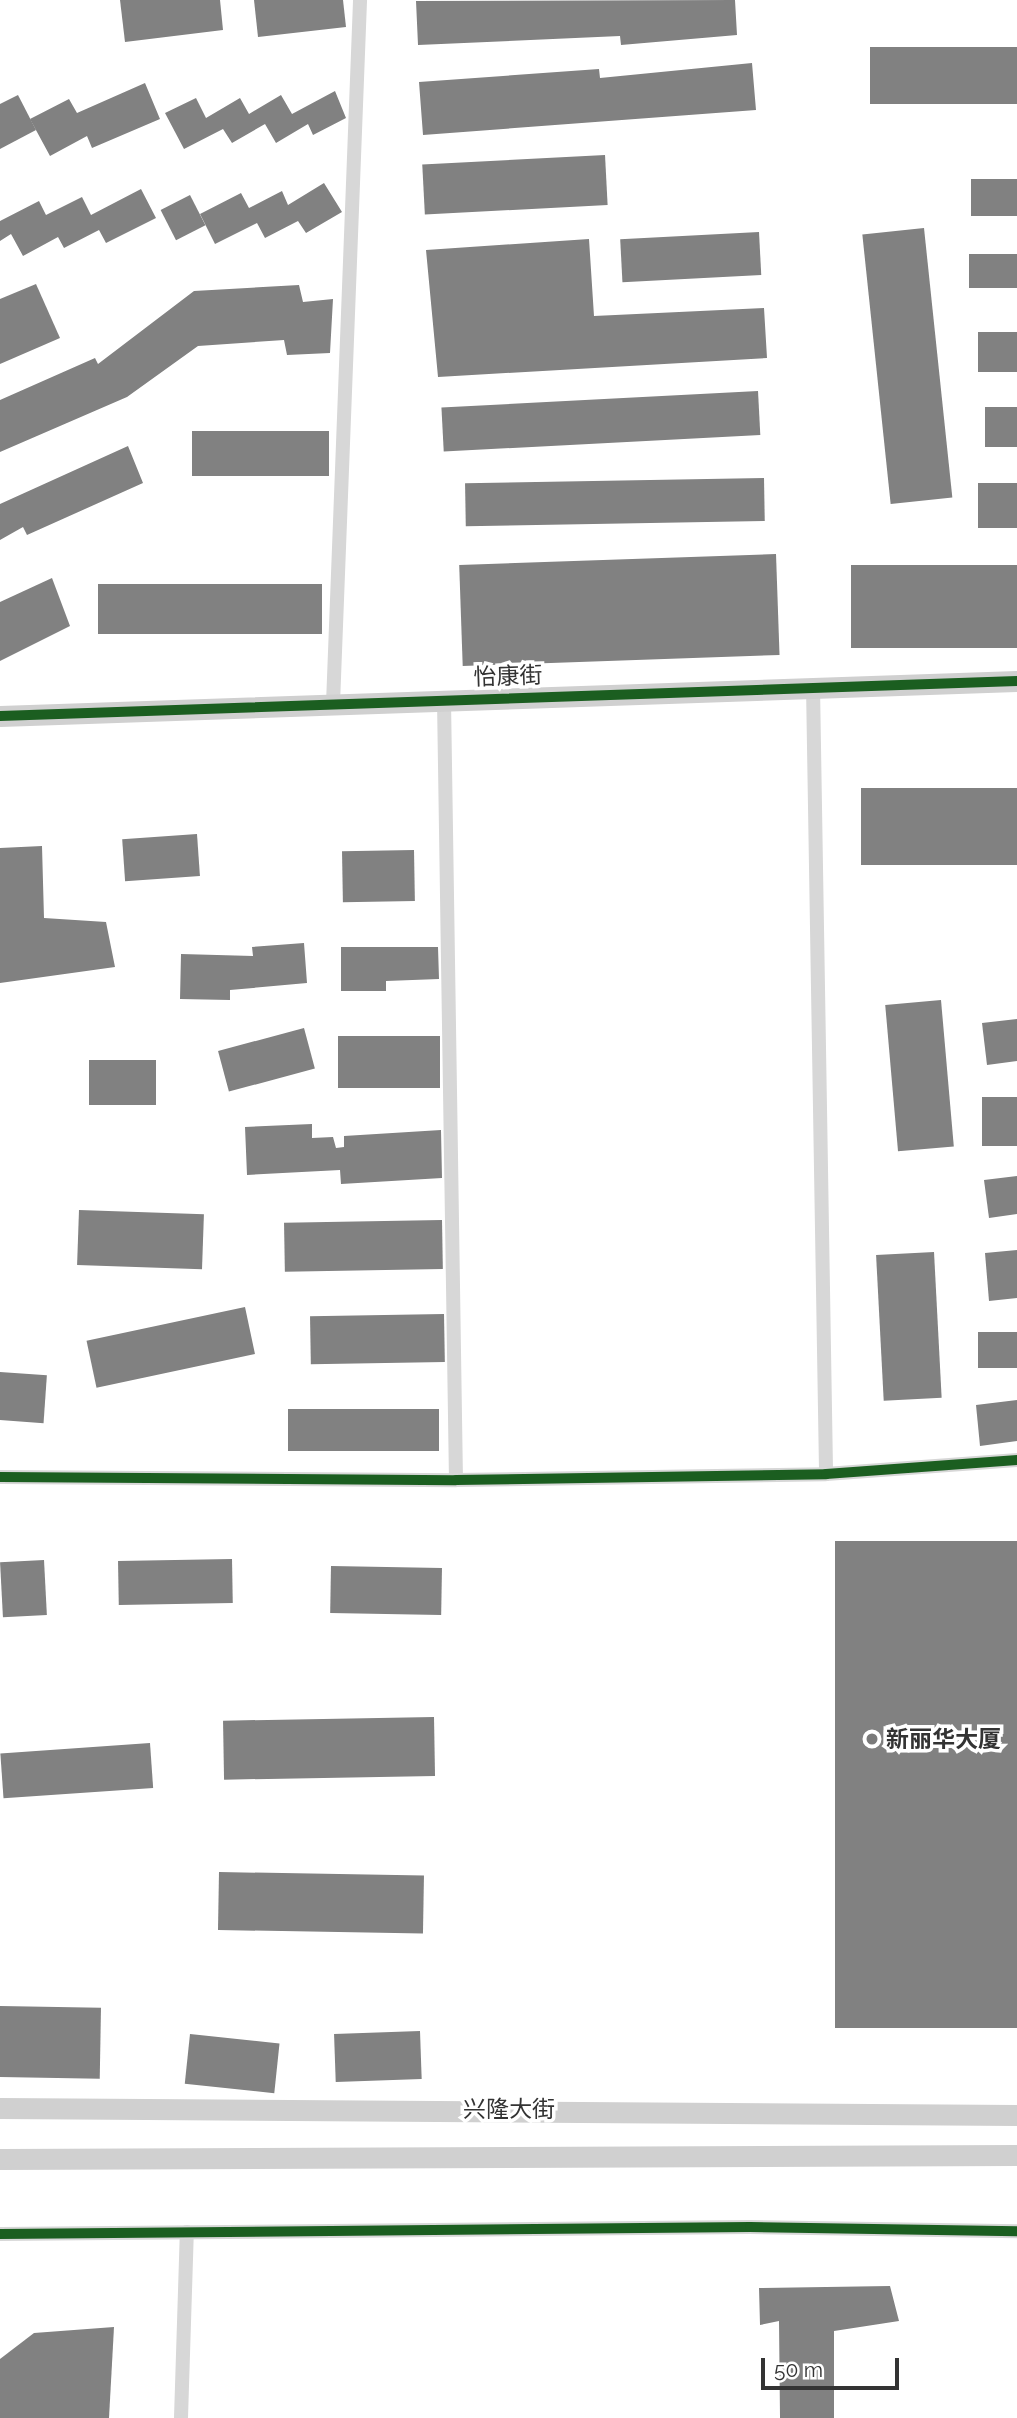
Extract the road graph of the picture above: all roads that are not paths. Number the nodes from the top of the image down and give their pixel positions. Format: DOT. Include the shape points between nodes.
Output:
graph roads {
  1 [pos="360,0"];
  2 [pos="1017,681"];
  3 [pos="813,686"];
  4 [pos="444,700"];
  5 [pos="333,704"];
  6 [pos="0,716"];
  7 [pos="1017,1460"];
  8 [pos="826,1474"];
  9 [pos="0,1476"];
  10 [pos="456,1480"];
  11 [pos="0,2108"];
  12 [pos="1017,2115"];
  13 [pos="1017,2155"];
  14 [pos="0,2159"];
  15 [pos="1017,2231"];
  16 [pos="187,2232"];
  17 [pos="0,2234"];
  18 [pos="181,2418"];
  1 -- 5 [label="street"];
  2 -- 3 [label="main road, 怡康街"];
  3 -- 4 [label="main road, 怡康街"];
  3 -- 8 [label="street"];
  4 -- 5 [label="main road, 怡康街"];
  4 -- 10 [label="street"];
  5 -- 6 [label="main road, 怡康街"];
  7 -- 8 [label="street"];
  8 -- 10 [label="street"];
  9 -- 10 [label="street"];
  11 -- 12 [label="main road, 兴隆大街"];
  13 -- 14 [label="main road"];
  15 -- 16 [label="street" via="750,2227"];
  16 -- 17 [label="street"];
  16 -- 18 [label="street"];
}
